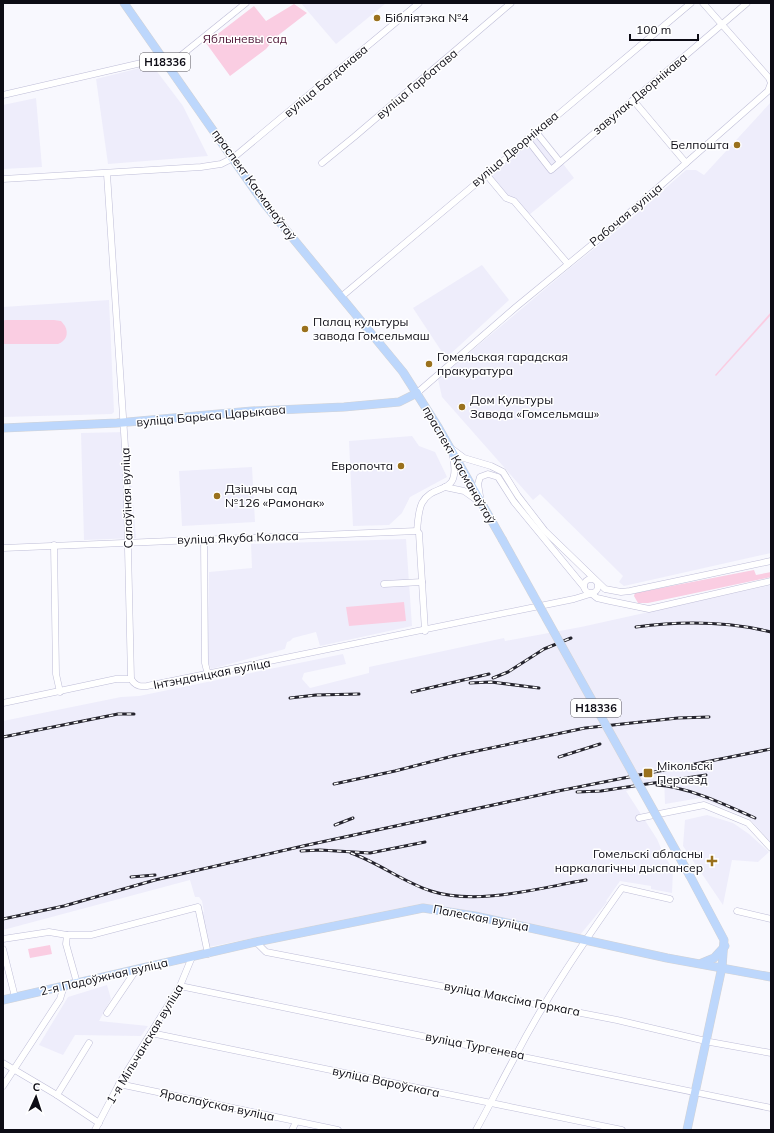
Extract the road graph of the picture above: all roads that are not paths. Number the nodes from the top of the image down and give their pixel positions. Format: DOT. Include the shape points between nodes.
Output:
graph roads {
  1 [pos="124,3"];
  2 [pos="246,3"];
  3 [pos="419,3"];
  4 [pos="511,3"];
  5 [pos="691,3"];
  6 [pos="703,3"];
  7 [pos="747,3"];
  8 [pos="722,24"];
  9 [pos="163,58"];
  10 [pos="168,66"];
  11 [pos="3,95"];
  12 [pos="634,100"];
  13 [pos="536,132"];
  14 [pos="527,139"];
  15 [pos="233,158"];
  16 [pos="560,162"];
  17 [pos="322,163"];
  18 [pos="686,163"];
  19 [pos="107,174"];
  20 [pos="486,174"];
  21 [pos="3,180"];
  22 [pos="568,264"];
  23 [pos="341,297"];
  24 [pos="417,393"];
  25 [pos="124,423"];
  26 [pos="3,428"];
  27 [pos="451,448"];
  28 [pos="445,487"];
  29 [pos="484,507"];
  30 [pos="417,531"];
  31 [pos="204,541"];
  32 [pos="129,542"];
  33 [pos="54,545"];
  34 [pos="3,548"];
  35 [pos="771,561"];
  36 [pos="596,581"];
  37 [pos="771,581"];
  38 [pos="422,582"];
  39 [pos="384,584"];
  40 [pos="588,591"];
  41 [pos="424,631"];
  42 [pos="208,675"];
  43 [pos="131,679"];
  44 [pos="60,692"];
  45 [pos="3,703"];
  46 [pos="639,818"];
  47 [pos="771,848"];
  48 [pos="670,899"];
  49 [pos="737,911"];
  50 [pos="771,919"];
  51 [pos="67,935"];
  52 [pos="3,939"];
  53 [pos="586,940"];
  54 [pos="256,942"];
  55 [pos="725,946"];
  56 [pos="3,950"];
  57 [pos="208,954"];
  58 [pos="192,957"];
  59 [pos="699,963"];
  60 [pos="722,967"];
  61 [pos="136,970"];
  62 [pos="771,977"];
  63 [pos="77,983"];
  64 [pos="64,986"];
  65 [pos="180,986"];
  66 [pos="16,997"];
  67 [pos="3,1000"];
  68 [pos="544,1005"];
  69 [pos="107,1013"];
  70 [pos="151,1033"];
  71 [pos="706,1040"];
  72 [pos="90,1043"];
  73 [pos="771,1053"];
  74 [pos="516,1054"];
  75 [pos="3,1063"];
  76 [pos="14,1070"];
  77 [pos="119,1084"];
  78 [pos="3,1086"];
  79 [pos="695,1093"];
  80 [pos="57,1095"];
  81 [pos="491,1104"];
  82 [pos="771,1108"];
  83 [pos="296,1122"];
  84 [pos="99,1123"];
  85 [pos="95,1130"];
  86 [pos="292,1130"];
  87 [pos="338,1130"];
  88 [pos="476,1130"];
  89 [pos="622,1130"];
  90 [pos="687,1130"];
  1 -- 9 [label="main road, праспект Касманаўтаў / Н18336"];
  2 -- 10 [label="street"];
  3 -- 15 [label="street, вуліца Багданава"];
  4 -- 17 [label="street, вуліца Гарбатава"];
  5 -- 13 [label="street, вуліца Дворнікава"];
  6 -- 8 [label="street"];
  7 -- 8 [label="street, завулак Дворнікава"];
  8 -- 12 [label="street, завулак Дворнікава"];
  8 -- 18 [label="street, Рабочая вуліца" via="769,78 770,88"];
  9 -- 10 [label="main road, праспект Касманаўтаў / Н18336"];
  9 -- 11 [label="street"];
  10 -- 15 [label="main road, праспект Касманаўтаў / Н18336"];
  12 -- 16 [label="street, завулак Дворнікава"];
  12 -- 18 [label="street"];
  13 -- 14 [label="street, вуліца Дворнікава"];
  13 -- 16 [label="street"];
  14 -- 16 [label="street, завулак Дворнікава" via="551,170"];
  14 -- 20 [label="street, вуліца Дворнікава"];
  15 -- 19 [label="street, вуліца Багданава" via="221,164 201,168"];
  15 -- 23 [label="main road, праспект Касманаўтаў / Н18336" via="264,202"];
  18 -- 22 [label="street, Рабочая вуліца"];
  19 -- 21 [label="street, вуліца Багданава"];
  19 -- 25 [label="street, Салаўіная вуліца"];
  20 -- 22 [label="street" via="506,198 514,201"];
  20 -- 23 [label="street, вуліца Дворнікава"];
  22 -- 24 [label="street, Рабочая вуліца"];
  23 -- 24 [label="main road, праспект Касманаўтаў / Н18336" via="401,369"];
  24 -- 25 [label="main road, вуліца Барыса Царыкава" via="399,402 252,411"];
  24 -- 27 [label="main road, праспект Касманаўтаў / Н18336"];
  25 -- 26 [label="main road, вуліца Барыса Царыкава"];
  25 -- 32 [label="street, Салаўіная вуліца"];
  27 -- 28 [label="street" via="455,476"];
  27 -- 29 [label="main road, праспект Касманаўтаў / Н18336"];
  27 -- 36 [label="street" via="464,458 503,472 545,531"];
  28 -- 29 [label="street" via="464,491"];
  28 -- 30 [label="street" via="422,503"];
  29 -- 40 [label="street" via="478,480 483,475 494,475 540,536"];
  29 -- 55 [label="main road, праспект Касманаўтаў / Н18336, bridge" via="690,876"];
  30 -- 31 [label="street, вуліца Якуба Коласа"];
  30 -- 38 [label="street"];
  31 -- 32 [label="street, вуліца Якуба Коласа"];
  31 -- 42 [label="street" via="205,663"];
  32 -- 33 [label="street, вуліца Якуба Коласа"];
  32 -- 43 [label="street, Салаўіная вуліца"];
  33 -- 34 [label="street, вуліца Якуба Коласа"];
  33 -- 44 [label="street" via="56,674"];
  35 -- 36 [label="street" via="621,592 605,589"];
  36 -- 40 [label="street" via="598,589"];
  36 -- 40 [label="street, Інтэнданцкая вуліца" via="588,579 585,583"];
  37 -- 40 [label="street" via="649,608 597,598"];
  38 -- 39 [label="street"];
  38 -- 41 [label="street"];
  40 -- 41 [label="street, Інтэнданцкая вуліца" via="574,599"];
  41 -- 42 [label="street, Інтэнданцкая вуліца"];
  42 -- 43 [label="street, Інтэнданцкая вуліца" via="147,686 134,684"];
  43 -- 44 [label="street, Інтэнданцкая вуліца" via="116,679"];
  44 -- 45 [label="street, Інтэнданцкая вуліца"];
  46 -- 47 [label="street" via="704,805 748,823"];
  48 -- 53 [label="street" via="622,888"];
  49 -- 50 [label="street"];
  51 -- 52 [label="street" via="49,932"];
  51 -- 57 [label="street" via="91,935 198,907"];
  51 -- 63 [label="street" via="66,944"];
  53 -- 54 [label="main road, Палеская вуліца" via="475,916 423,908"];
  53 -- 59 [label="main road, Палеская вуліца"];
  53 -- 68 [label="street"];
  54 -- 57 [label="main road, Палеская вуліца"];
  54 -- 68 [label="street, вуліца Максіма Горкага" via="266,952"];
  55 -- 59 [label="main road" via="708,962"];
  55 -- 60 [label="main road"];
  56 -- 66 [label="street"];
  57 -- 58 [label="main road, Палеская вуліца"];
  58 -- 61 [label="main road, 2-я Падоўжная вуліца"];
  58 -- 65 [label="street, 1-я Мільчанская вуліца"];
  59 -- 60 [label="main road, Палеская вуліца"];
  60 -- 62 [label="main road, Палеская вуліца"];
  60 -- 71 [label="main road"];
  61 -- 63 [label="main road, 2-я Падоўжная вуліца"];
  61 -- 69 [label="street"];
  63 -- 64 [label="main road, 2-я Падоўжная вуліца"];
  64 -- 66 [label="main road, 2-я Падоўжная вуліца"];
  64 -- 76 [label="street" via="60,999"];
  65 -- 70 [label="street, 1-я Мільчанская вуліца"];
  65 -- 74 [label="street, вуліца Тургенева"];
  66 -- 67 [label="main road, 2-я Падоўжная вуліца"];
  68 -- 71 [label="street, вуліца Максіма Горкага"];
  68 -- 74 [label="street"];
  70 -- 77 [label="street, 1-я Мільчанская вуліца"];
  70 -- 81 [label="street, вуліца Вароўскага"];
  71 -- 73 [label="street, вуліца Максіма Горкага"];
  71 -- 79 [label="main road"];
  72 -- 80 [label="street"];
  74 -- 79 [label="street, вуліца Тургенева"];
  74 -- 81 [label="street"];
  75 -- 76 [label="street"];
  76 -- 78 [label="street"];
  76 -- 80 [label="street"];
  77 -- 83 [label="street, Яраслаўская вуліца"];
  77 -- 84 [label="street, 1-я Мільчанская вуліца"];
  79 -- 82 [label="street, вуліца Тургенева"];
  79 -- 90 [label="main road"];
  80 -- 84 [label="street"];
  81 -- 88 [label="street"];
  81 -- 89 [label="street, вуліца Вароўскага"];
  83 -- 86 [label="street"];
  83 -- 87 [label="street, Яраслаўская вуліца"];
  84 -- 85 [label="street, 1-я Мільчанская вуліца"];
}
